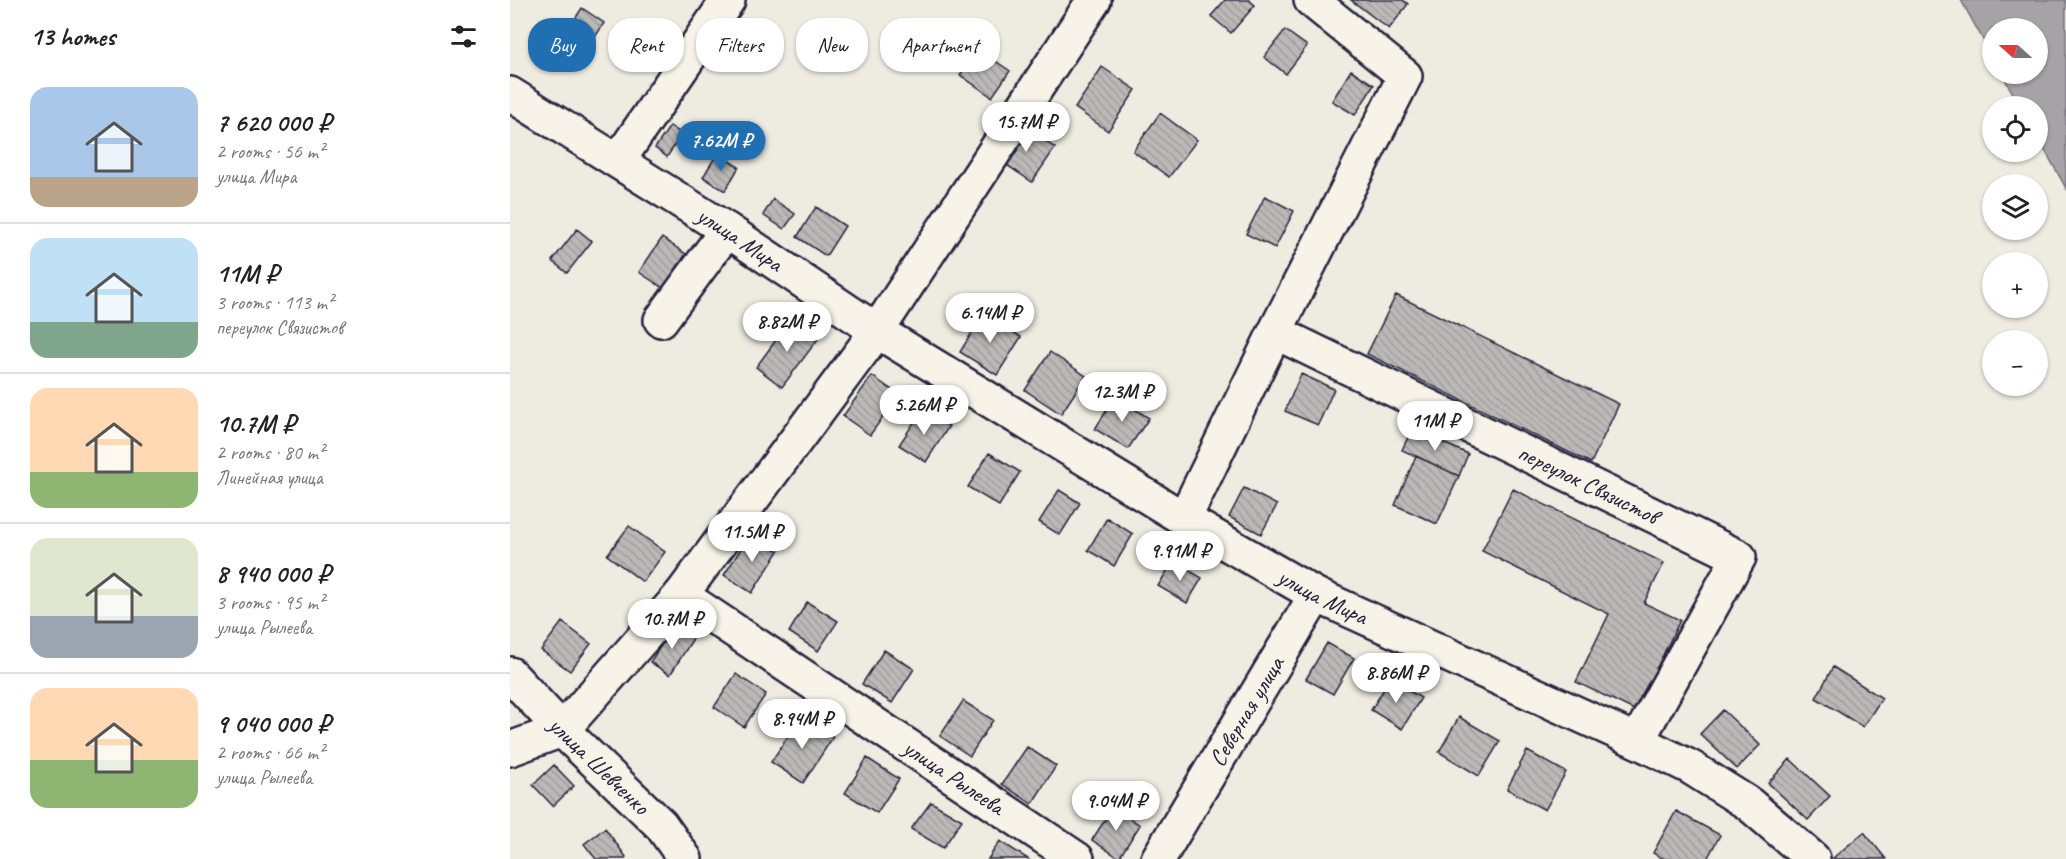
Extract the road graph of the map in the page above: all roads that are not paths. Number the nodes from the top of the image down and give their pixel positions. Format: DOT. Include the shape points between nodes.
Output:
graph roads {
  1 [pos="728,0"];
  2 [pos="1094,0"];
  3 [pos="1311,0"];
  4 [pos="510,94"];
  5 [pos="618,161"];
  6 [pos="727,230"];
  7 [pos="662,320"];
  8 [pos="877,331"];
  9 [pos="1275,332"];
  10 [pos="1184,519"];
  11 [pos="681,595"];
  12 [pos="1316,596"];
  13 [pos="510,674"];
  14 [pos="562,730"];
  15 [pos="1637,741"];
  16 [pos="510,749"];
  17 [pos="686,859"];
  18 [pos="1077,859"];
  19 [pos="1158,859"];
  20 [pos="1813,859"];
  1 -- 5 [label="street"];
  2 -- 8 [label="street"];
  3 -- 9 [label="street" via="1405,76"];
  4 -- 5 [label="street, улица Мира"];
  5 -- 6 [label="street, улица Мира"];
  6 -- 7 [label="street"];
  6 -- 8 [label="street, улица Мира"];
  8 -- 10 [label="street, улица Мира"];
  8 -- 11 [label="street"];
  9 -- 10 [label="street"];
  9 -- 15 [label="street, переулок Связистов" via="1739,557"];
  10 -- 12 [label="street, улица Мира"];
  11 -- 14 [label="street"];
  11 -- 18 [label="street, улица Рылеева"];
  12 -- 15 [label="street, улица Мира"];
  12 -- 19 [label="street, Северная улица"];
  13 -- 14 [label="street, улица Шевченко"];
  14 -- 16 [label="street"];
  14 -- 17 [label="street, улица Шевченко" via="661,825"];
  15 -- 20 [label="street, улица Мира" via="1690,767 1749,804"];
}
